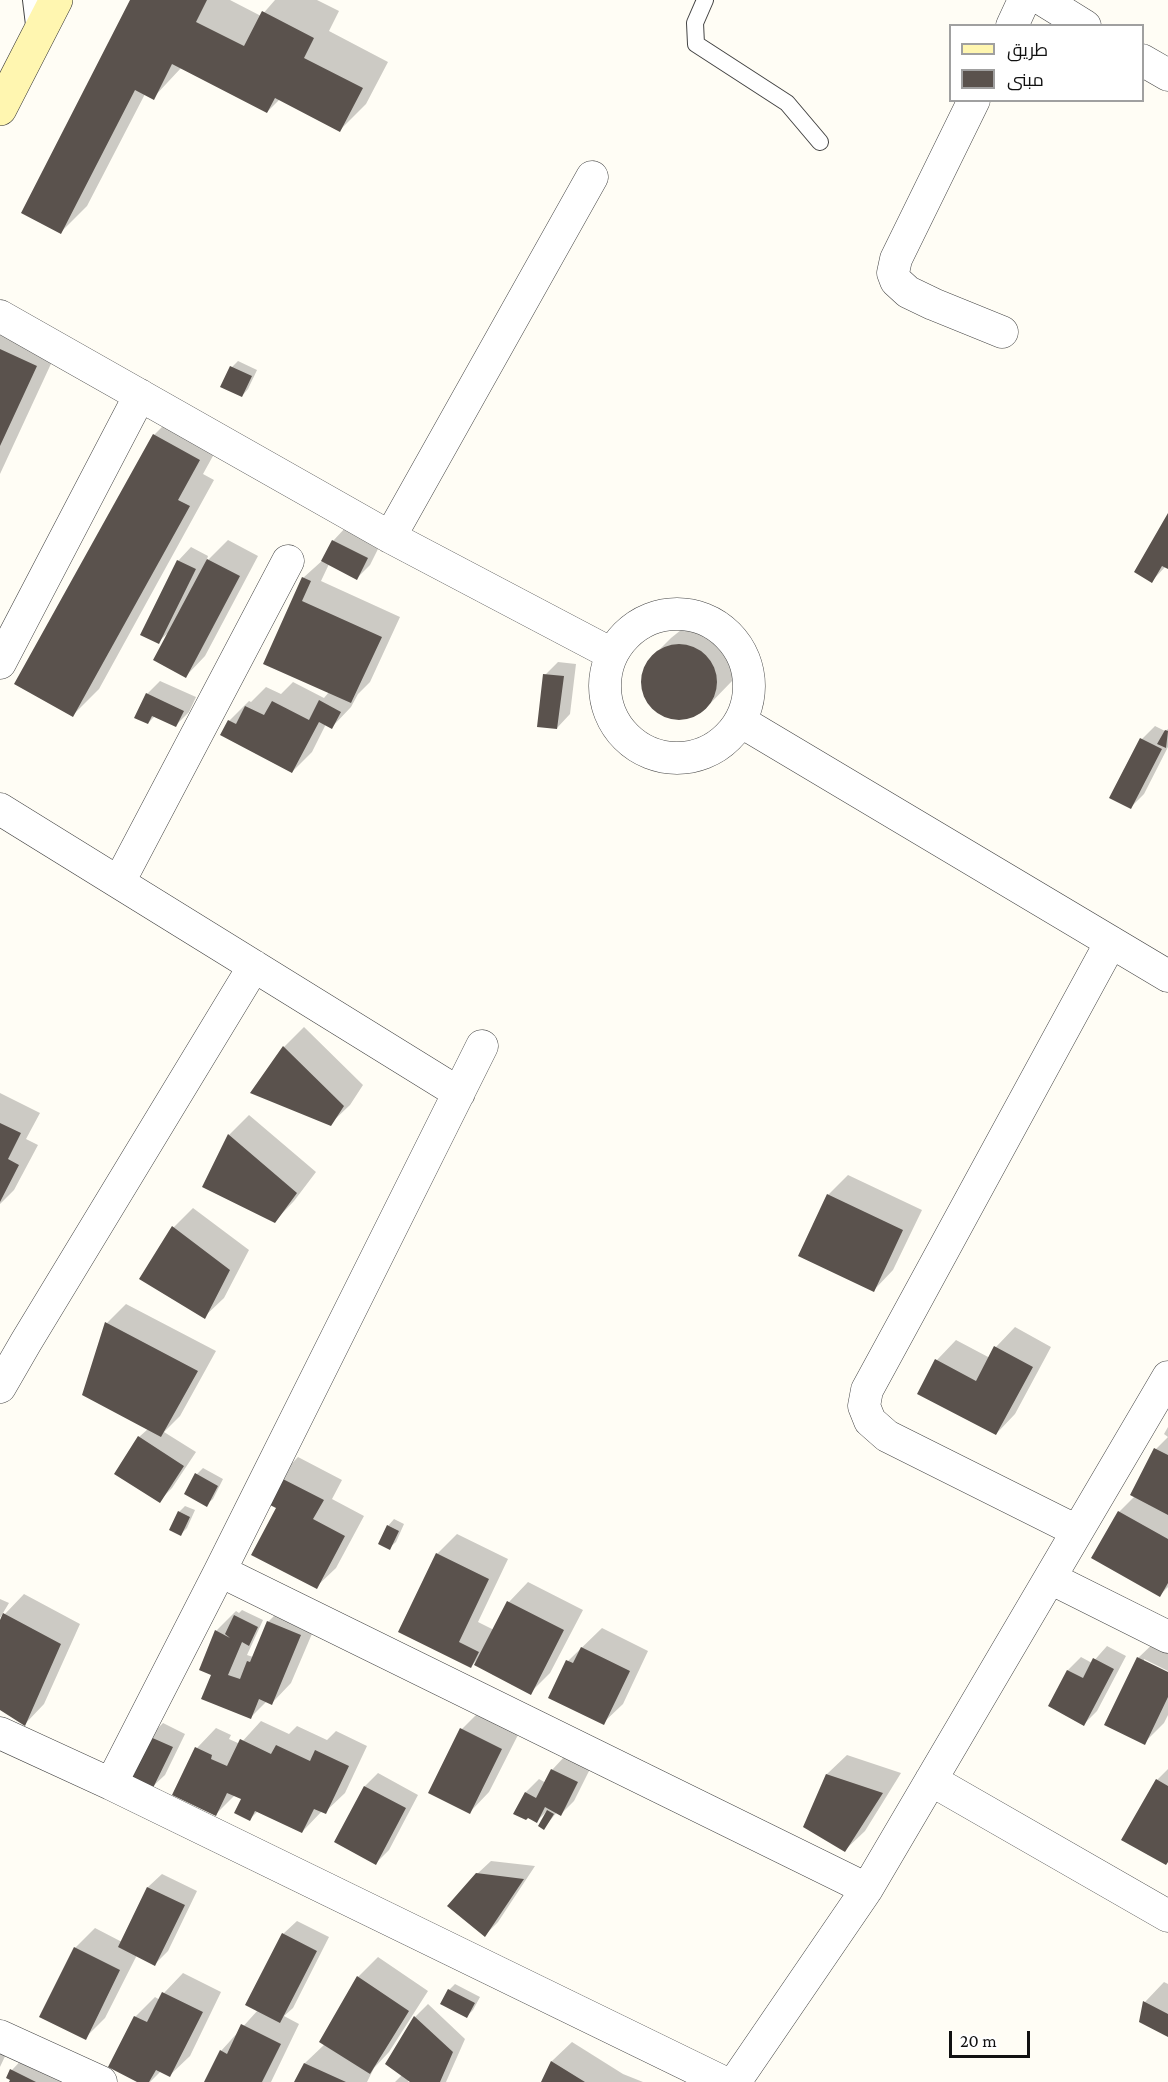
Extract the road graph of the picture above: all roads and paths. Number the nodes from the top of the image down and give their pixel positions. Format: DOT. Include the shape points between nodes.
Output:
graph roads {
  1 [pos="31,0"];
  2 [pos="56,0"];
  3 [pos="705,0"];
  4 [pos="1024,0"];
  5 [pos="1043,0"];
  6 [pos="1013,24"];
  7 [pos="1082,24"];
  8 [pos="36,40"];
  9 [pos="1144,61"];
  10 [pos="1168,75"];
  11 [pos="974,102"];
  12 [pos="0,109"];
  13 [pos="820,142"];
  14 [pos="592,177"];
  15 [pos="0,316"];
  16 [pos="1002,332"];
  17 [pos="140,395"];
  18 [pos="390,537"];
  19 [pos="288,561"];
  20 [pos="612,654"];
  21 [pos="0,663"];
  22 [pos="740,721"];
  23 [pos="0,809"];
  24 [pos="119,882"];
  25 [pos="1111,942"];
  26 [pos="254,966"];
  27 [pos="1168,976"];
  28 [pos="482,1046"];
  29 [pos="459,1093"];
  30 [pos="1168,1377"];
  31 [pos="0,1387"];
  32 [pos="1077,1531"];
  33 [pos="220,1571"];
  34 [pos="1050,1578"];
  35 [pos="1168,1637"];
  36 [pos="0,1732"];
  37 [pos="931,1780"];
  38 [pos="111,1784"];
  39 [pos="867,1889"];
  40 [pos="1168,1916"];
  41 [pos="0,2036"];
  42 [pos="101,2082"];
  43 [pos="723,2082"];
  44 [pos="735,2082"];
  1 -- 8 [label="lane"];
  2 -- 8 [label="street"];
  3 -- 13 [label="lane" via="695,23 696,44 787,103"];
  4 -- 6 [label="street"];
  5 -- 7 [label="street"];
  8 -- 12 [label="street"];
  9 -- 10 [label="street"];
  11 -- 16 [label="street" via="896,259 893,273 908,292"];
  14 -- 18 [label="street"];
  15 -- 17 [label="street"];
  17 -- 18 [label="street"];
  17 -- 21 [label="street"];
  18 -- 20 [label="street"];
  19 -- 24 [label="street"];
  20 -- 22 [label="street" via="605,675 606,698 613,718 626,736 644,750 676,757 708,751"];
  20 -- 22 [label="street" via="625,636 643,622 665,614 688,614 710,622 729,635 742,654 749,676 748,699"];
  22 -- 25 [label="street"];
  23 -- 24 [label="street"];
  24 -- 26 [label="street"];
  25 -- 27 [label="street"];
  25 -- 32 [label="street" via="872,1379 864,1406 870,1421 886,1436"];
  26 -- 29 [label="street"];
  26 -- 31 [label="street"];
  28 -- 29 [label="street"];
  29 -- 33 [label="street"];
  30 -- 32 [label="street"];
  32 -- 34 [label="street"];
  33 -- 38 [label="street"];
  33 -- 39 [label="street"];
  34 -- 35 [label="street"];
  34 -- 37 [label="street"];
  36 -- 38 [label="street"];
  37 -- 39 [label="street"];
  37 -- 40 [label="street"];
  38 -- 43 [label="street"];
  39 -- 44 [label="street"];
  41 -- 42 [label="street"];
}
